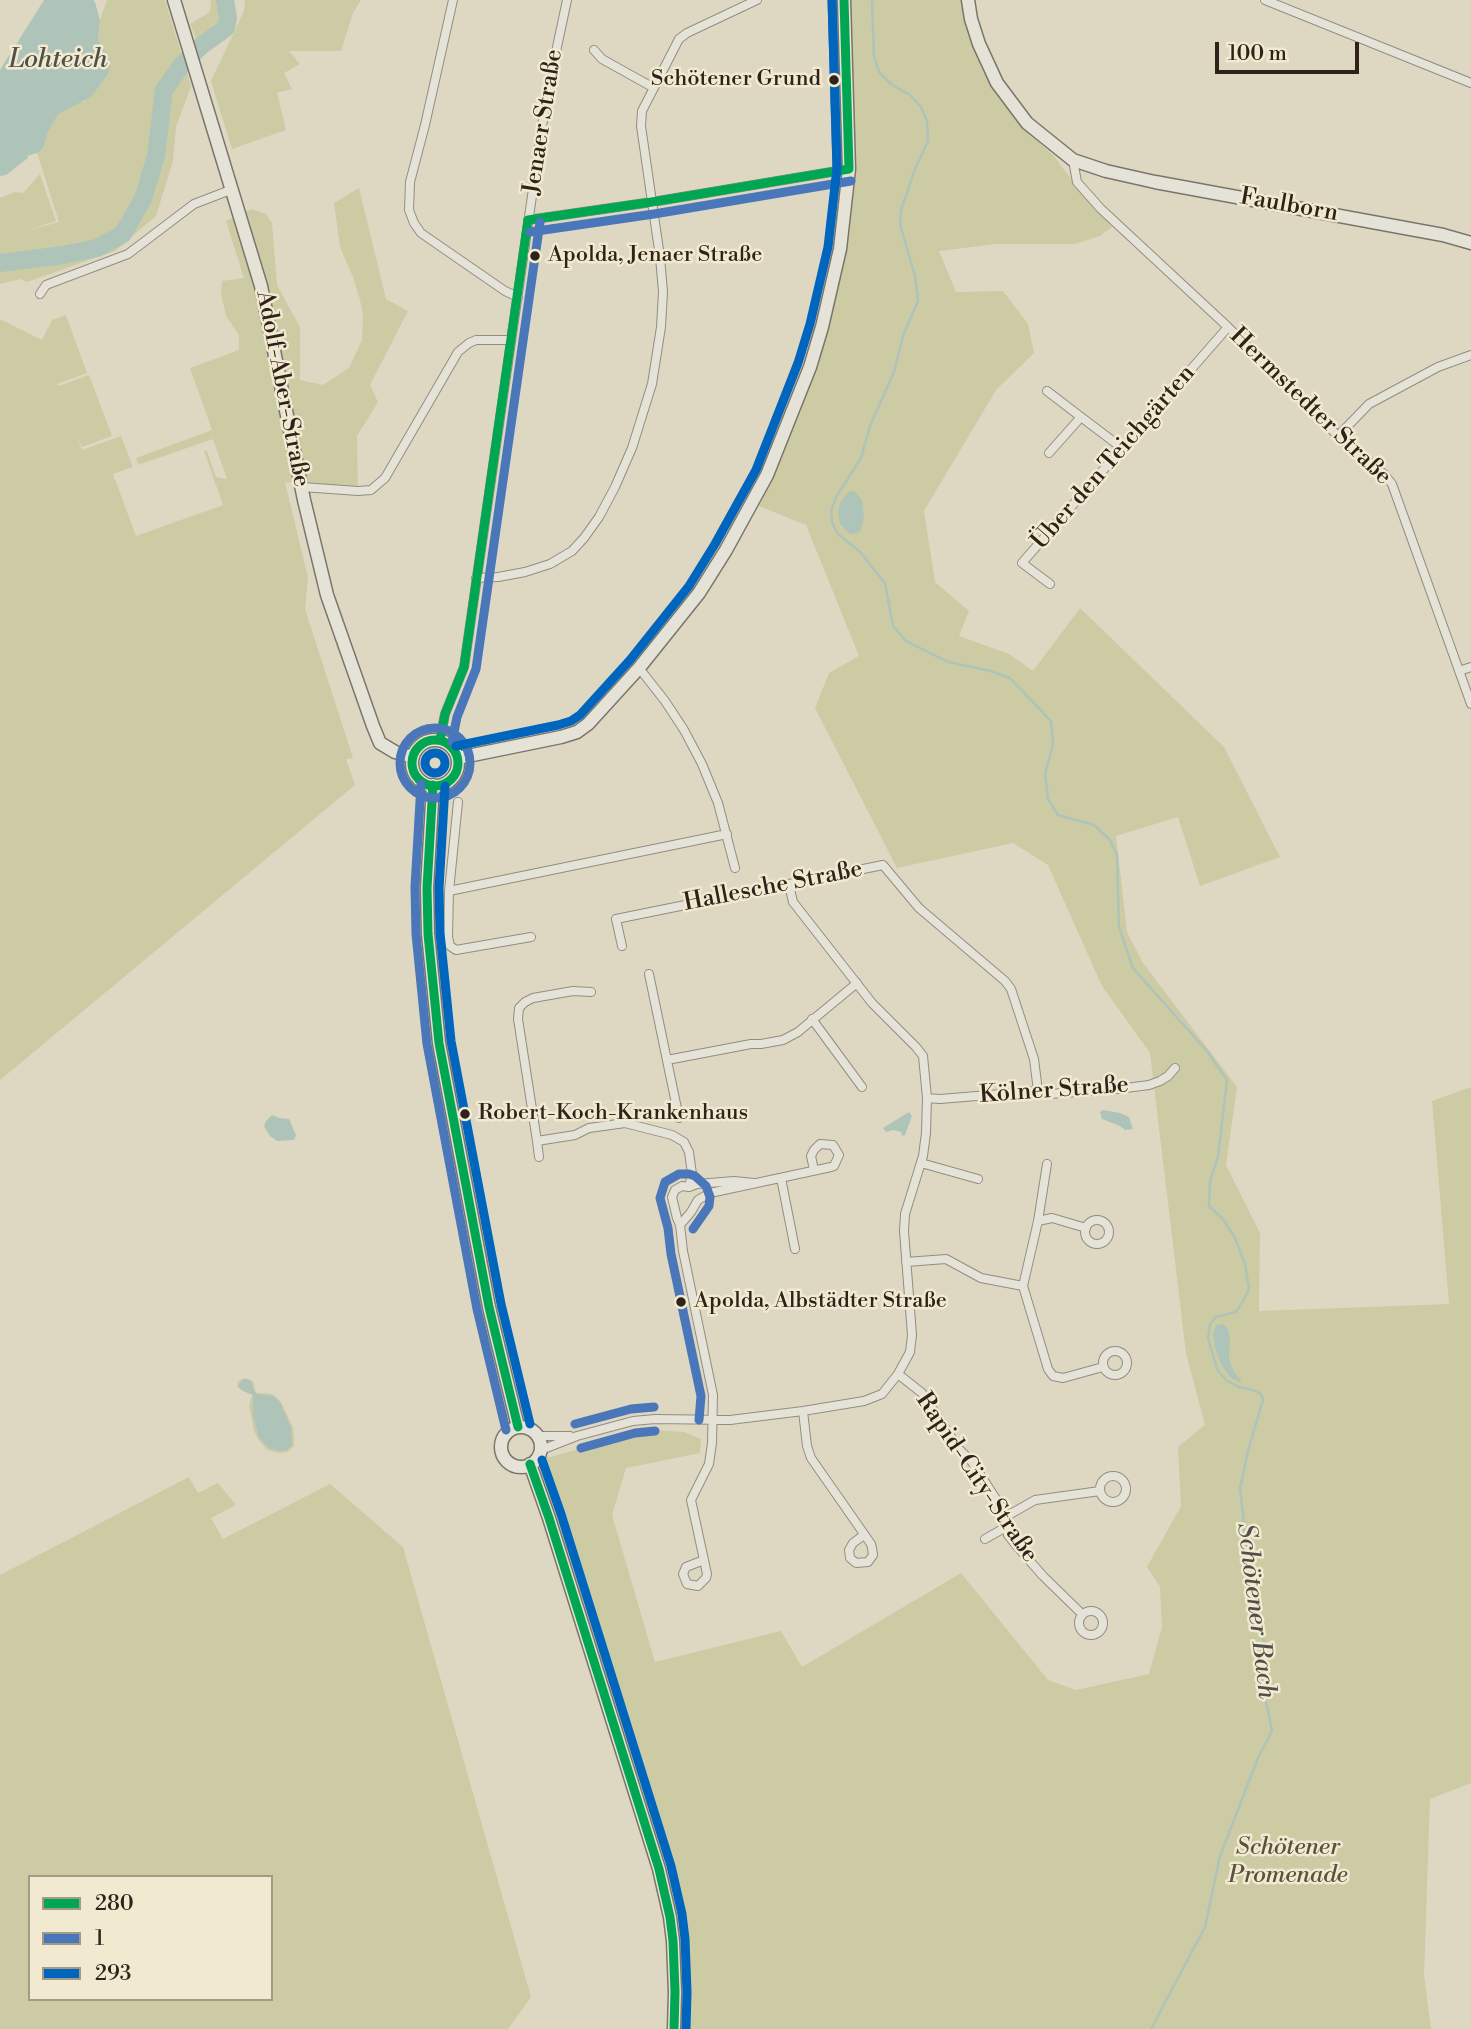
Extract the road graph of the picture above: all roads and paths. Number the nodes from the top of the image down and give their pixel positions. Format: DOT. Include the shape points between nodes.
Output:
graph roads {
  1 [pos="174,0"];
  2 [pos="453,0"];
  3 [pos="567,0"];
  4 [pos="757,0"];
  5 [pos="844,0"];
  6 [pos="968,0"];
  7 [pos="1265,0"];
  8 [pos="594,50"];
  9 [pos="1471,83"];
  10 [pos="654,88"];
  11 [pos="1073,160"];
  12 [pos="849,169"];
  13 [pos="1106,172"];
  14 [pos="233,188"];
  15 [pos="652,202"];
  16 [pos="528,220"];
  17 [pos="1471,243"];
  18 [pos="40,294"];
  19 [pos="518,297"];
  20 [pos="1228,327"];
  21 [pos="510,340"];
  22 [pos="1471,355"];
  23 [pos="1047,391"];
  24 [pos="1081,417"];
  25 [pos="1338,436"];
  26 [pos="1122,448"];
  27 [pos="1049,453"];
  28 [pos="302,487"];
  29 [pos="476,578"];
  30 [pos="1050,584"];
  31 [pos="1471,667"];
  32 [pos="639,668"];
  33 [pos="1459,671"];
  34 [pos="1471,704"];
  35 [pos="440,740"];
  36 [pos="413,757"];
  37 [pos="458,758"];
  38 [pos="433,785"];
  39 [pos="458,802"];
  40 [pos="727,834"];
  41 [pos="735,868"];
  42 [pos="789,885"];
  43 [pos="449,891"];
  44 [pos="531,937"];
  45 [pos="622,946"];
  46 [pos="649,974"];
  47 [pos="857,983"];
  48 [pos="591,992"];
  49 [pos="812,1020"];
  50 [pos="667,1060"];
  51 [pos="1175,1068"];
  52 [pos="862,1087"];
  53 [pos="1038,1091"];
  54 [pos="927,1098"];
  55 [pos="679,1118"];
  56 [pos="537,1141"];
  57 [pos="538,1157"];
  58 [pos="921,1163"];
  59 [pos="1047,1164"];
  60 [pos="814,1170"];
  61 [pos="781,1178"];
  62 [pos="978,1179"];
  63 [pos="754,1183"];
  64 [pos="689,1187"];
  65 [pos="698,1200"];
  66 [pos="1038,1221"];
  67 [pos="680,1225"];
  68 [pos="1086,1228"];
  69 [pos="795,1249"];
  70 [pos="906,1262"];
  71 [pos="1023,1286"];
  72 [pos="1103,1367"];
  73 [pos="898,1374"];
  74 [pos="803,1411"];
  75 [pos="711,1421"];
  76 [pos="517,1427"];
  77 [pos="538,1436"];
  78 [pos="576,1436"];
  79 [pos="541,1450"];
  80 [pos="530,1464"];
  81 [pos="1100,1491"];
  82 [pos="1007,1516"];
  83 [pos="1006,1527"];
  84 [pos="864,1535"];
  85 [pos="985,1539"];
  86 [pos="704,1560"];
  87 [pos="1082,1614"];
  88 [pos="674,2029"];
  1 -- 14 [label="main road, Adolf-Aber-Straße"];
  2 -- 19 [label="street" via="410,183 409,210 421,233"];
  3 -- 16 [label="street, Jenaer Straße"];
  4 -- 10 [label="street" via="679,39"];
  5 -- 12 [label="main road"];
  6 -- 11 [label="main road, Hermstedter Straße" via="979,44 997,83 1027,123"];
  7 -- 9 [label="street"];
  8 -- 10 [label="street"];
  10 -- 15 [label="street" via="640,118"];
  11 -- 13 [label="main road, Hermstedter Straße"];
  11 -- 20 [label="street, Hermstedter Straße" via="1077,182 1101,209"];
  12 -- 15 [label="street"];
  12 -- 32 [label="main road" via="840,249 822,327 787,428 726,550 699,593"];
  13 -- 17 [label="main road, Faulborn"];
  14 -- 18 [label="street" via="199,202 128,254 46,285"];
  14 -- 28 [label="main road, Adolf-Aber-Straße" via="261,286"];
  15 -- 16 [label="street"];
  15 -- 29 [label="street" via="663,292 661,327 652,384 615,487 572,551 525,572"];
  16 -- 19 [label="street, Jenaer Straße"];
  19 -- 21 [label="street, Jenaer Straße"];
  20 -- 25 [label="street, Hermstedter Straße"];
  20 -- 26 [label="street, Über den Teichgärten"];
  21 -- 28 [label="street" via="476,341 458,352 384,478 371,489"];
  21 -- 29 [label="street, Jenaer Straße"];
  22 -- 25 [label="street" via="1369,404"];
  23 -- 24 [label="street"];
  24 -- 26 [label="street"];
  24 -- 27 [label="street"];
  25 -- 33 [label="street, Hermstedter Straße" via="1392,484"];
  26 -- 30 [label="street, Über den Teichgärten" via="1022,563"];
  28 -- 36 [label="main road, Adolf-Aber-Straße" via="327,595 373,726 380,743"];
  29 -- 35 [label="street, Jenaer Straße" via="464,667"];
  31 -- 33 [label="street"];
  32 -- 37 [label="main road" via="578,732"];
  32 -- 40 [label="street" via="702,764"];
  33 -- 34 [label="street, Hermstedter Straße"];
  35 -- 36 [label="main road" via="426,741"];
  35 -- 37 [label="main road" via="452,747"];
  36 -- 38 [label="main road" via="416,775"];
  37 -- 38 [label="main road" via="452,778"];
  38 -- 76 [label="main road" via="428,934 439,1043 489,1307"];
  39 -- 43 [label="street"];
  40 -- 41 [label="street"];
  40 -- 43 [label="street"];
  42 -- 45 [label="street, Hallesche Straße" via="616,919"];
  42 -- 47 [label="street" via="793,902"];
  42 -- 53 [label="street, Hallesche Straße" via="883,864 919,908 1011,989 1034,1059"];
  43 -- 44 [label="street" via="448,937 456,950"];
  46 -- 50 [label="street"];
  47 -- 49 [label="street"];
  47 -- 54 [label="street" via="923,1056"];
  48 -- 56 [label="street" via="573,990 533,998 519,1008"];
  49 -- 50 [label="street" via="783,1040"];
  49 -- 52 [label="street"];
  50 -- 55 [label="street"];
  51 -- 53 [label="street, Kölner Straße" via="1149,1085 1049,1094"];
  53 -- 54 [label="street, Kölner Straße"];
  54 -- 58 [label="street"];
  56 -- 57 [label="street"];
  56 -- 64 [label="street" via="625,1123 672,1135 684,1142 689,1152"];
  58 -- 62 [label="street"];
  58 -- 70 [label="street" via="905,1214"];
  59 -- 66 [label="street"];
  60 -- 61 [label="street"];
  61 -- 63 [label="street"];
  61 -- 69 [label="street"];
  63 -- 64 [label="street"];
  63 -- 65 [label="street"];
  64 -- 65 [label="street"];
  64 -- 67 [label="street" via="673,1193"];
  65 -- 67 [label="street"];
  66 -- 68 [label="street" via="1052,1218"];
  66 -- 71 [label="street"];
  67 -- 75 [label="street" via="713,1395"];
  70 -- 71 [label="street" via="946,1259 981,1278"];
  70 -- 73 [label="street" via="912,1335 910,1352"];
  71 -- 72 [label="street" via="1053,1376 1063,1378"];
  73 -- 74 [label="street" via="882,1394"];
  73 -- 82 [label="street, Rapid-City-Straße" via="922,1393"];
  74 -- 75 [label="street"];
  74 -- 84 [label="street" via="811,1458"];
  75 -- 78 [label="street" via="633,1421"];
  75 -- 86 [label="street" via="709,1464 691,1500"];
  76 -- 77 [label="main road"];
  76 -- 80 [label="main road" via="503,1440 503,1454 514,1465"];
  77 -- 78 [label="street"];
  77 -- 79 [label="main road"];
  78 -- 79 [label="street"];
  79 -- 80 [label="main road"];
  80 -- 88 [label="main road" via="659,1869 670,1917"];
  81 -- 82 [label="street" via="1035,1500"];
  82 -- 83 [label="street, Rapid-City-Straße"];
  83 -- 85 [label="street"];
  83 -- 87 [label="street, Rapid-City-Straße" via="1029,1561"];
}
